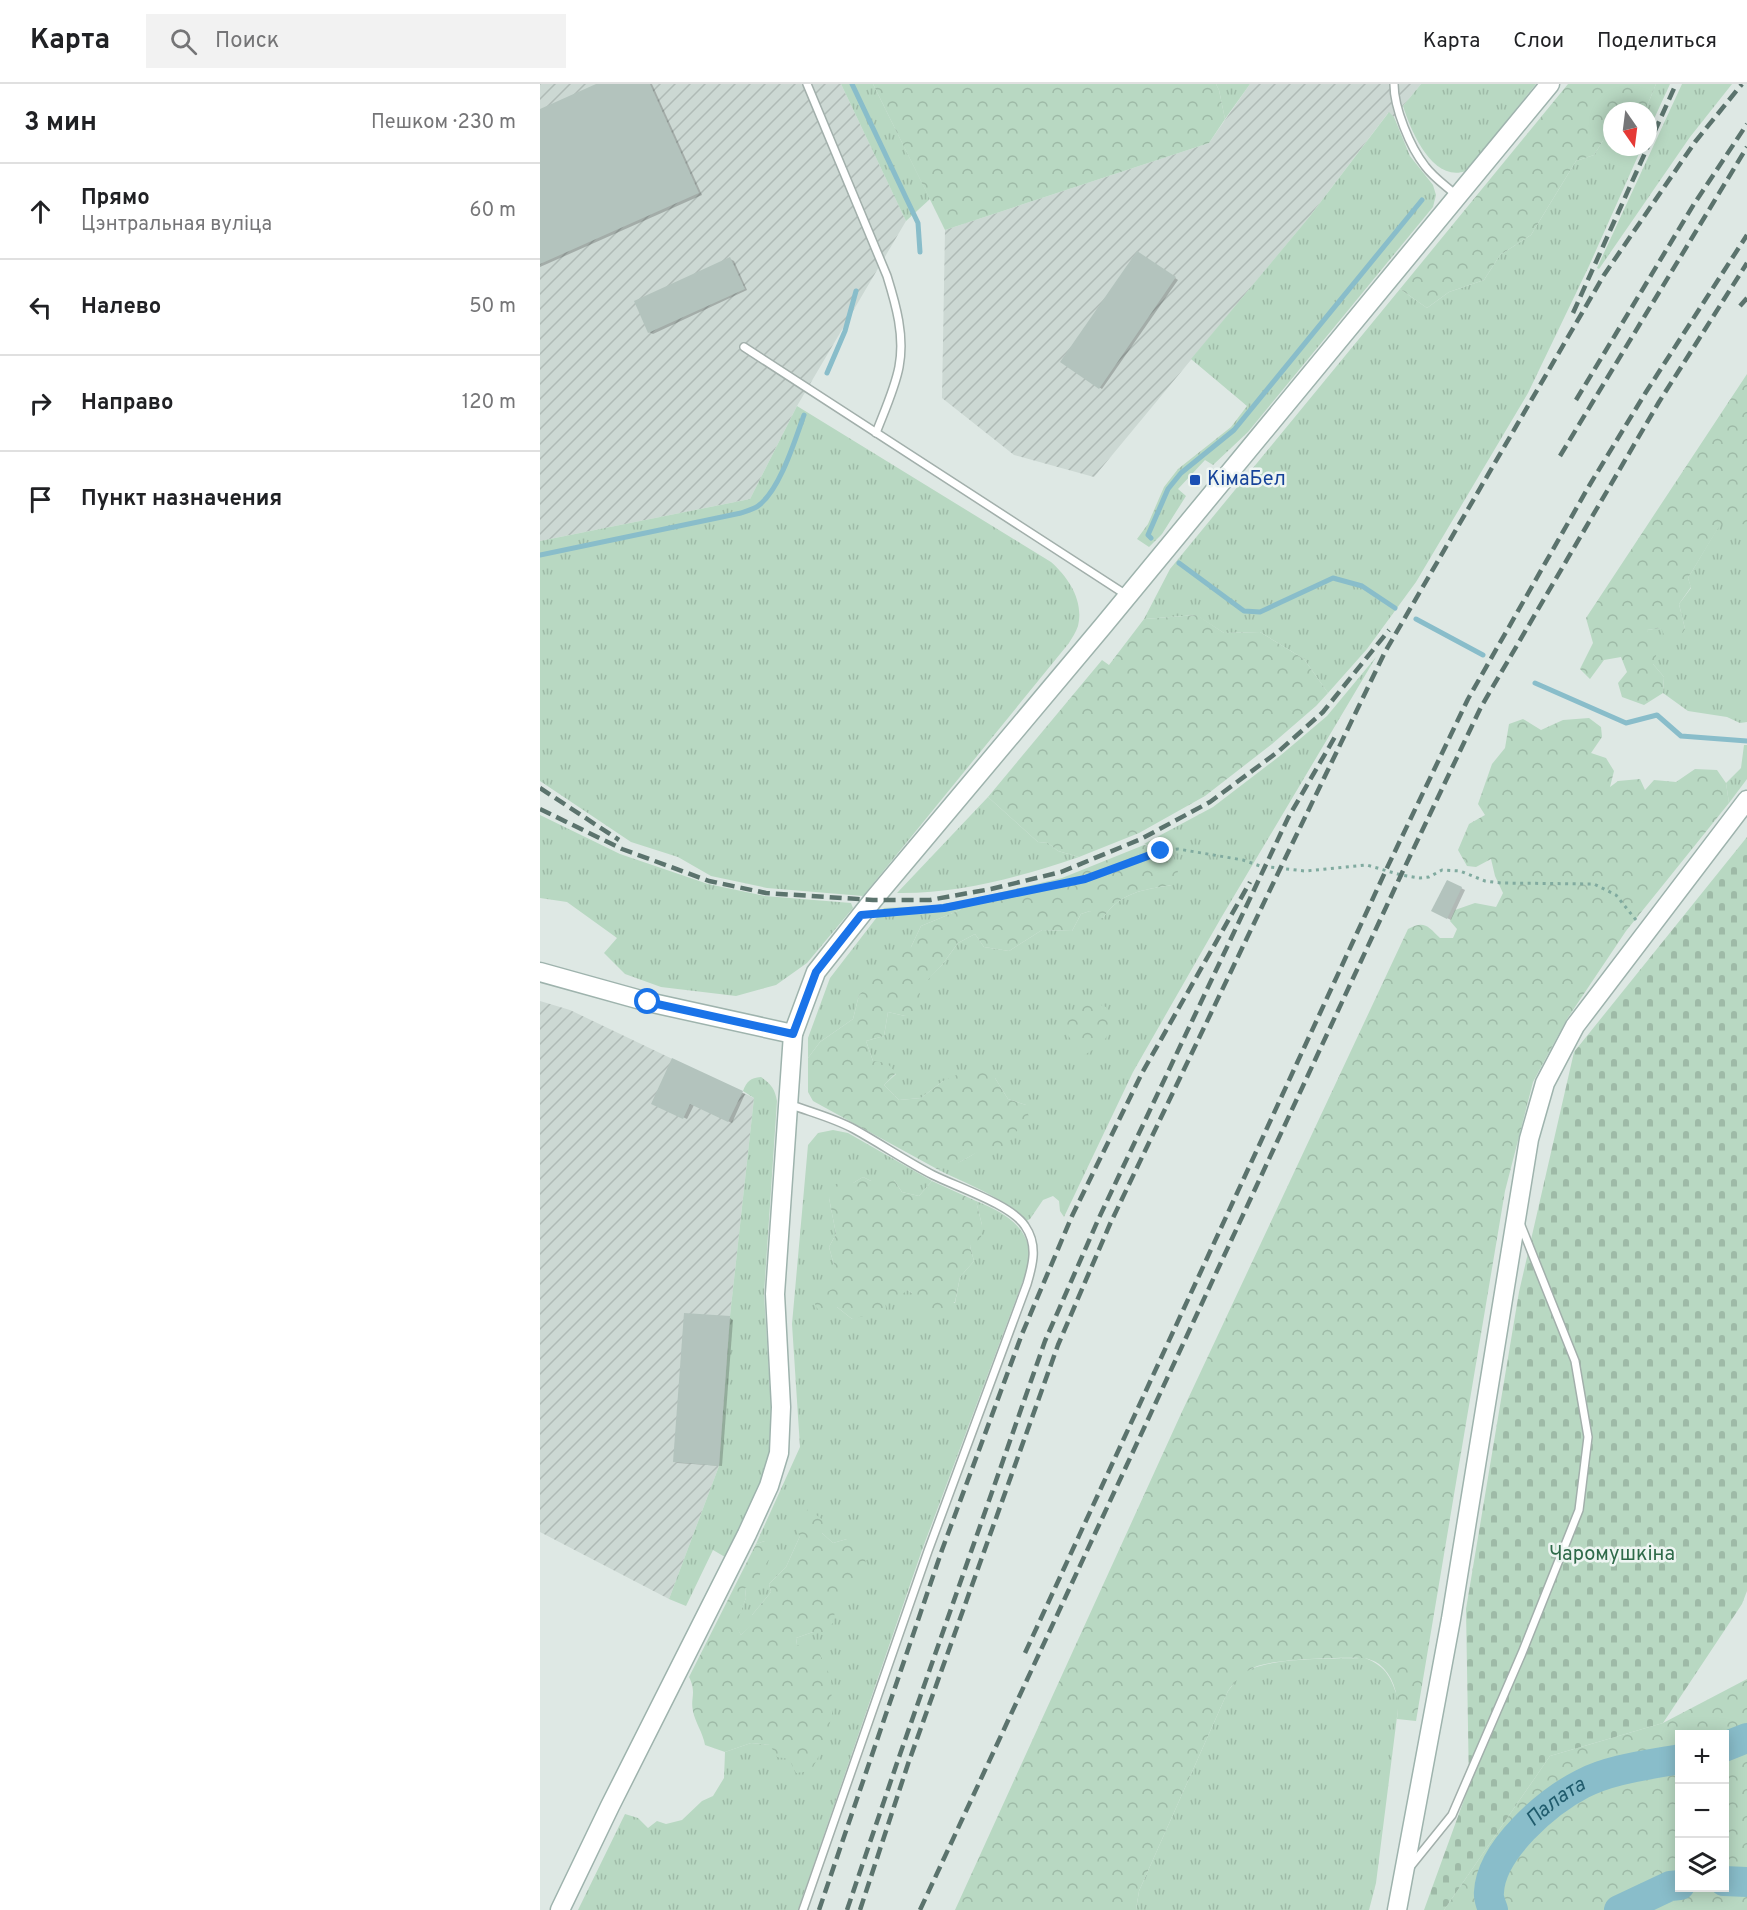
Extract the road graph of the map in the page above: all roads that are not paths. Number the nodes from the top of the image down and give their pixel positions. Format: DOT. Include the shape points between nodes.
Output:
graph roads {
  1 [pos="807,84"];
  2 [pos="1394,84"];
  3 [pos="1550,84"];
  4 [pos="1458,197"];
  5 [pos="744,346"];
  6 [pos="876,433"];
  7 [pos="1128,596"];
  8 [pos="1747,800"];
  9 [pos="540,972"];
  10 [pos="793,1034"];
  11 [pos="789,1104"];
  12 [pos="1516,1212"];
  13 [pos="1405,1874"];
  14 [pos="560,1910"];
  15 [pos="803,1910"];
  16 [pos="1396,1910"];
  1 -- 6 [label="lane" via="897,307 899,367"];
  2 -- 4 [label="lane" via="1397,109 1409,138 1425,166"];
  3 -- 4 [label="street"];
  4 -- 7 [label="street"];
  5 -- 6 [label="lane"];
  6 -- 7 [label="lane"];
  7 -- 10 [label="street" via="816,972"];
  8 -- 12 [label="street" via="1575,1026 1545,1083 1529,1139"];
  9 -- 10 [label="street" via="648,1002"];
  10 -- 11 [label="street"];
  11 -- 14 [label="street" via="775,1294 782,1407 779,1453 747,1534"];
  11 -- 15 [label="lane" via="851,1128 933,1175 1017,1216 1025,1225 1034,1250 1027,1284 928,1551"];
  12 -- 13 [label="street" via="1451,1619"];
  12 -- 13 [label="lane" via="1575,1361 1588,1437 1579,1510 1452,1815"];
  13 -- 16 [label="street"];
}
